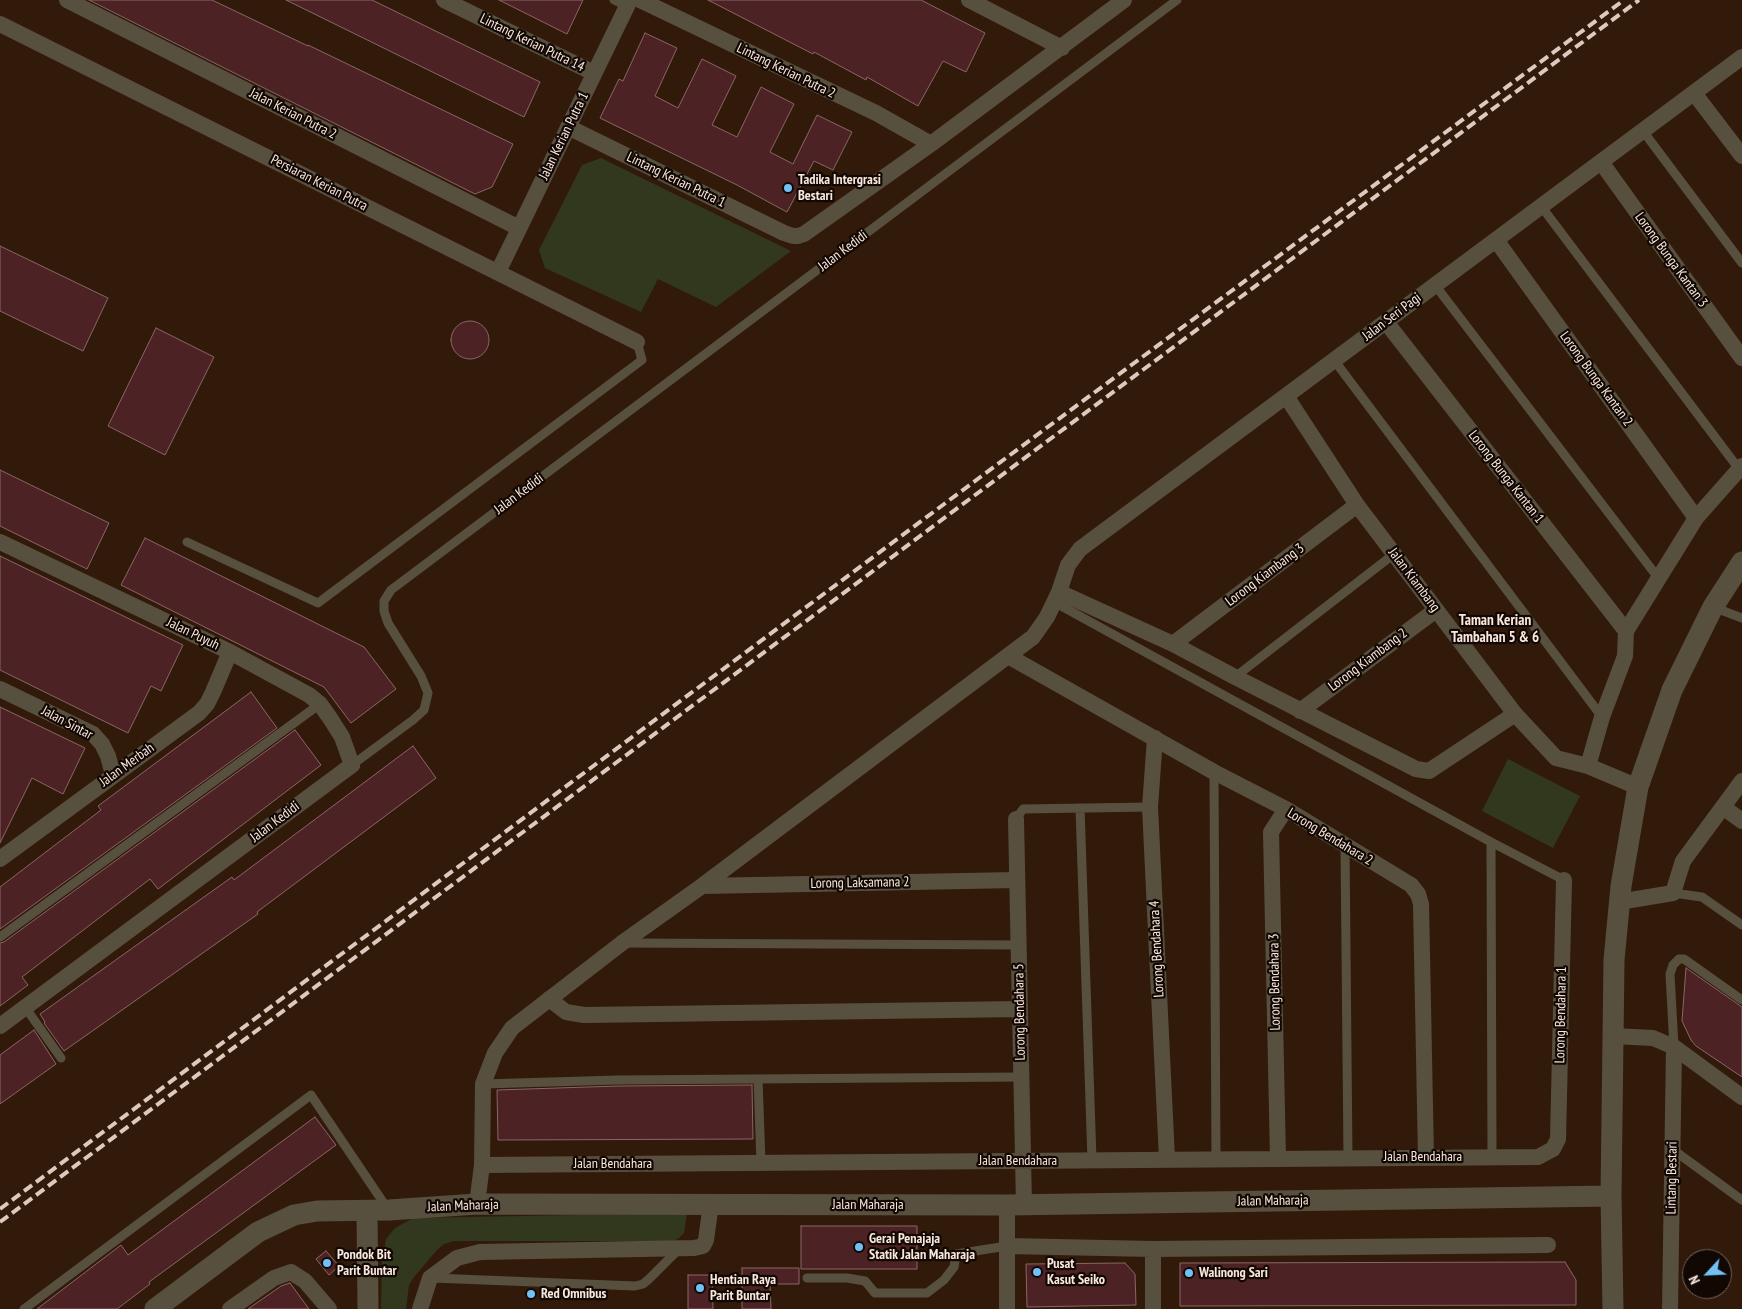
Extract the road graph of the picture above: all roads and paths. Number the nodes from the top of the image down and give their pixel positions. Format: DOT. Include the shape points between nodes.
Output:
graph roads {
  1 [pos="67,0"];
  2 [pos="444,0"];
  3 [pos="969,0"];
  4 [pos="1124,0"];
  5 [pos="1177,0"];
  6 [pos="628,2"];
  7 [pos="0,24"];
  8 [pos="1062,48"];
  9 [pos="1742,57"];
  10 [pos="594,73"];
  11 [pos="1694,93"];
  12 [pos="568,127"];
  13 [pos="1642,131"];
  14 [pos="931,144"];
  15 [pos="1739,145"];
  16 [pos="1601,162"];
  17 [pos="1541,206"];
  18 [pos="519,228"];
  19 [pos="1496,240"];
  20 [pos="1742,264"];
  21 [pos="498,272"];
  22 [pos="1434,286"];
  23 [pos="1386,322"];
  24 [pos="637,342"];
  25 [pos="1742,358"];
  26 [pos="1334,360"];
  27 [pos="1286,396"];
  28 [pos="1741,467"];
  29 [pos="1357,505"];
  30 [pos="1696,518"];
  31 [pos="0,542"];
  32 [pos="187,542"];
  33 [pos="1394,554"];
  34 [pos="1742,562"];
  35 [pos="1659,579"];
  36 [pos="1057,597"];
  37 [pos="1713,607"];
  38 [pos="1436,610"];
  39 [pos="1742,618"];
  40 [pos="1626,631"];
  41 [pos="1173,644"];
  42 [pos="230,652"];
  43 [pos="1008,656"];
  44 [pos="1235,677"];
  45 [pos="0,689"];
  46 [pos="320,704"];
  47 [pos="1300,710"];
  48 [pos="1515,714"];
  49 [pos="1602,717"];
  50 [pos="1155,738"];
  51 [pos="352,765"];
  52 [pos="1588,766"];
  53 [pos="1214,772"];
  54 [pos="114,775"];
  55 [pos="1742,781"];
  56 [pos="1638,787"];
  57 [pos="1150,807"];
  58 [pos="1723,807"];
  59 [pos="1080,808"];
  60 [pos="1286,810"];
  61 [pos="1016,818"];
  62 [pos="1742,821"];
  63 [pos="1491,842"];
  64 [pos="1345,845"];
  65 [pos="0,859"];
  66 [pos="1017,880"];
  67 [pos="1564,880"];
  68 [pos="702,886"];
  69 [pos="1673,893"];
  70 [pos="1619,902"];
  71 [pos="1742,924"];
  72 [pos="0,937"];
  73 [pos="622,943"];
  74 [pos="1019,945"];
  75 [pos="549,999"];
  76 [pos="1742,1000"];
  77 [pos="25,1007"];
  78 [pos="1020,1009"];
  79 [pos="0,1026"];
  80 [pos="1613,1036"];
  81 [pos="1674,1048"];
  82 [pos="61,1058"];
  83 [pos="1022,1077"];
  84 [pos="758,1079"];
  85 [pos="483,1084"];
  86 [pos="1742,1097"];
  87 [pos="1553,1149"];
  88 [pos="1672,1149"];
  89 [pos="1426,1157"];
  90 [pos="1492,1157"];
  91 [pos="1278,1158"];
  92 [pos="1348,1158"];
  93 [pos="1216,1159"];
  94 [pos="1023,1160"];
  95 [pos="1092,1160"];
  96 [pos="1167,1160"];
  97 [pos="761,1163"];
  98 [pos="482,1165"];
  99 [pos="1611,1196"];
  100 [pos="1742,1200"];
  101 [pos="477,1204"];
  102 [pos="711,1204"];
  103 [pos="1016,1205"];
  104 [pos="389,1210"];
  105 [pos="367,1211"];
  106 [pos="1548,1245"];
  107 [pos="1007,1246"];
  108 [pos="680,1248"];
  109 [pos="1153,1249"];
  110 [pos="430,1278"];
  111 [pos="807,1278"];
  112 [pos="24,1309"];
  113 [pos="155,1309"];
  114 [pos="230,1309"];
  115 [pos="329,1309"];
  116 [pos="368,1309"];
  117 [pos="420,1309"];
  118 [pos="1007,1309"];
  119 [pos="1153,1309"];
  120 [pos="1613,1309"];
  121 [pos="1670,1309"];
  1 -- 18 [label="street, Jalan Kerian Putra 2"];
  2 -- 10 [label="street, Lintang Kerian Putra 14"];
  3 -- 8 [label="street"];
  4 -- 8 [label="street"];
  5 -- 51 [label="lane, Jalan Kedidi" via="391,590 384,601 384,612 428,693 424,710"];
  6 -- 10 [label="street, Jalan Kerian Putra 1"];
  6 -- 14 [label="street, Lintang Kerian Putra 2" via="876,113"];
  7 -- 21 [label="street, Persiaran Kerian Putra"];
  8 -- 14 [label="street"];
  9 -- 11 [label="street, Jalan Seri Pagi"];
  10 -- 12 [label="street, Jalan Kerian Putra 1"];
  11 -- 13 [label="street, Jalan Seri Pagi"];
  11 -- 15 [label="street"];
  12 -- 14 [label="street, Lintang Kerian Putra 1" via="793,236 804,234"];
  12 -- 18 [label="street, Jalan Kerian Putra 1"];
  13 -- 16 [label="street, Jalan Seri Pagi"];
  13 -- 20 [label="lane"];
  16 -- 17 [label="street, Jalan Seri Pagi"];
  16 -- 25 [label="street, Lorong Bunga Kantan 3"];
  17 -- 19 [label="street, Jalan Seri Pagi"];
  17 -- 28 [label="lane"];
  18 -- 21 [label="street, Jalan Kerian Putra 1"];
  19 -- 22 [label="street, Jalan Seri Pagi"];
  19 -- 30 [label="street, Lorong Bunga Kantan 2"];
  21 -- 24 [label="street, Persiaran Kerian Putra"];
  22 -- 23 [label="street, Jalan Seri Pagi"];
  22 -- 35 [label="lane"];
  23 -- 26 [label="street, Jalan Seri Pagi"];
  23 -- 40 [label="street, Lorong Bunga Kantan 1"];
  24 -- 32 [label="lane" via="642,360 318,603"];
  26 -- 27 [label="street, Jalan Seri Pagi"];
  26 -- 49 [label="lane"];
  27 -- 29 [label="street, Jalan Kiambang"];
  27 -- 36 [label="street, Jalan Seri Pagi" via="1080,549 1068,565"];
  28 -- 30 [label="street"];
  29 -- 33 [label="street, Jalan Kiambang"];
  29 -- 41 [label="street, Lorong Kiambang 3"];
  30 -- 35 [label="street"];
  31 -- 42 [label="street, Jalan Puyuh"];
  33 -- 38 [label="street, Jalan Kiambang"];
  33 -- 44 [label="lane"];
  34 -- 37 [label="street"];
  35 -- 40 [label="street"];
  36 -- 41 [label="street"];
  36 -- 43 [label="street, Jalan Seri Pagi" via="1033,637"];
  36 -- 63 [label="lane"];
  37 -- 39 [label="lane"];
  37 -- 56 [label="street" via="1672,690"];
  38 -- 47 [label="street, Lorong Kiambang 2"];
  38 -- 48 [label="street, Jalan Kiambang"];
  40 -- 49 [label="street" via="1625,656"];
  41 -- 44 [label="street"];
  42 -- 46 [label="street, Jalan Puyuh"];
  42 -- 54 [label="street, Jalan Merbah" via="207,704 199,713"];
  43 -- 50 [label="street, Lorong Bendahara 2"];
  43 -- 68 [label="street, Jalan Seri Pagi"];
  44 -- 47 [label="street"];
  45 -- 54 [label="street, Jalan Sintar" via="93,734 102,744"];
  46 -- 51 [label="street, Jalan Puyuh" via="342,738"];
  46 -- 72 [label="lane"];
  47 -- 48 [label="street" via="1416,769 1428,771"];
  48 -- 52 [label="street, Jalan Kiambang" via="1556,758"];
  49 -- 52 [label="street"];
  50 -- 53 [label="street, Lorong Bendahara 2"];
  50 -- 57 [label="street, Lorong Bendahara 4"];
  51 -- 77 [label="street, Jalan Kedidi"];
  52 -- 56 [label="street, Jalan Kiambang"];
  53 -- 60 [label="street, Lorong Bendahara 2"];
  53 -- 93 [label="lane"];
  54 -- 65 [label="street, Jalan Merbah"];
  55 -- 58 [label="street"];
  56 -- 70 [label="street"];
  57 -- 59 [label="lane"];
  57 -- 96 [label="street, Lorong Bendahara 4"];
  58 -- 62 [label="street"];
  58 -- 69 [label="street" via="1683,861"];
  59 -- 61 [label="lane" via="1024,809"];
  59 -- 95 [label="lane"];
  60 -- 64 [label="street, Lorong Bendahara 2"];
  60 -- 91 [label="street, Lorong Bendahara 3" via="1271,832"];
  61 -- 66 [label="street, Lorong Bendahara 5"];
  63 -- 67 [label="lane"];
  63 -- 90 [label="lane"];
  64 -- 89 [label="street, Lorong Bendahara 2" via="1411,885 1421,904"];
  64 -- 92 [label="lane"];
  66 -- 68 [label="street, Lorong Laksamana 2"];
  66 -- 74 [label="street, Lorong Bendahara 5"];
  67 -- 87 [label="street, Lorong Bendahara 1" via="1558,1139"];
  68 -- 73 [label="street, Jalan Seri Pagi"];
  69 -- 70 [label="street"];
  69 -- 71 [label="lane" via="1702,897"];
  70 -- 80 [label="street"];
  73 -- 74 [label="lane"];
  73 -- 75 [label="street, Jalan Seri Pagi"];
  74 -- 78 [label="street, Lorong Bendahara 5"];
  75 -- 78 [label="street" via="566,1012 584,1015"];
  75 -- 85 [label="street, Jalan Seri Pagi" via="512,1028 494,1053"];
  76 -- 81 [label="lane" via="1684,959 1679,959 1670,974"];
  77 -- 79 [label="street, Jalan Kedidi"];
  77 -- 82 [label="lane"];
  78 -- 83 [label="street, Lorong Bendahara 5"];
  80 -- 81 [label="street" via="1653,1038"];
  80 -- 99 [label="street"];
  81 -- 86 [label="street"];
  81 -- 88 [label="street, Lintang Bestari"];
  83 -- 84 [label="lane"];
  83 -- 94 [label="street, Lorong Bendahara 5"];
  84 -- 85 [label="lane"];
  84 -- 97 [label="lane"];
  85 -- 98 [label="street, Jalan Seri Pagi"];
  87 -- 90 [label="street, Jalan Bendahara" via="1538,1156"];
  88 -- 100 [label="lane"];
  88 -- 121 [label="street, Lintang Bestari"];
  89 -- 90 [label="street, Jalan Bendahara"];
  89 -- 92 [label="street, Jalan Bendahara"];
  91 -- 92 [label="street, Jalan Bendahara"];
  91 -- 93 [label="street, Jalan Bendahara"];
  93 -- 96 [label="street, Jalan Bendahara"];
  94 -- 95 [label="street, Jalan Bendahara"];
  94 -- 97 [label="street, Jalan Bendahara"];
  94 -- 103 [label="street, Lorong Bendahara 5"];
  95 -- 96 [label="street, Jalan Bendahara"];
  97 -- 98 [label="street, Jalan Bendahara"];
  98 -- 101 [label="street, Jalan Seri Pagi"];
  99 -- 103 [label="street, Jalan Maharaja"];
  99 -- 120 [label="street"];
  101 -- 102 [label="street, Jalan Maharaja"];
  101 -- 104 [label="street, Jalan Maharaja"];
  102 -- 103 [label="street, Jalan Maharaja"];
  102 -- 108 [label="street" via="703,1246"];
  103 -- 107 [label="street, Lorong Bendahara 5"];
  104 -- 105 [label="street, Jalan Maharaja"];
  104 -- 112 [label="lane" via="310,1095"];
  105 -- 113 [label="street, Jalan Maharaja" via="309,1212 265,1228"];
  105 -- 116 [label="street"];
  106 -- 109 [label="street"];
  107 -- 109 [label="street"];
  107 -- 111 [label="lane" via="956,1254 954,1268 928,1293 875,1293 865,1282 847,1278"];
  107 -- 118 [label="street, Lorong Bendahara 5"];
  108 -- 110 [label="street" via="480,1252 457,1258"];
  108 -- 110 [label="lane" via="649,1279 635,1286"];
  109 -- 119 [label="street"];
  110 -- 117 [label="street"];
  114 -- 115 [label="street" via="274,1278 291,1272 305,1281"];
}
